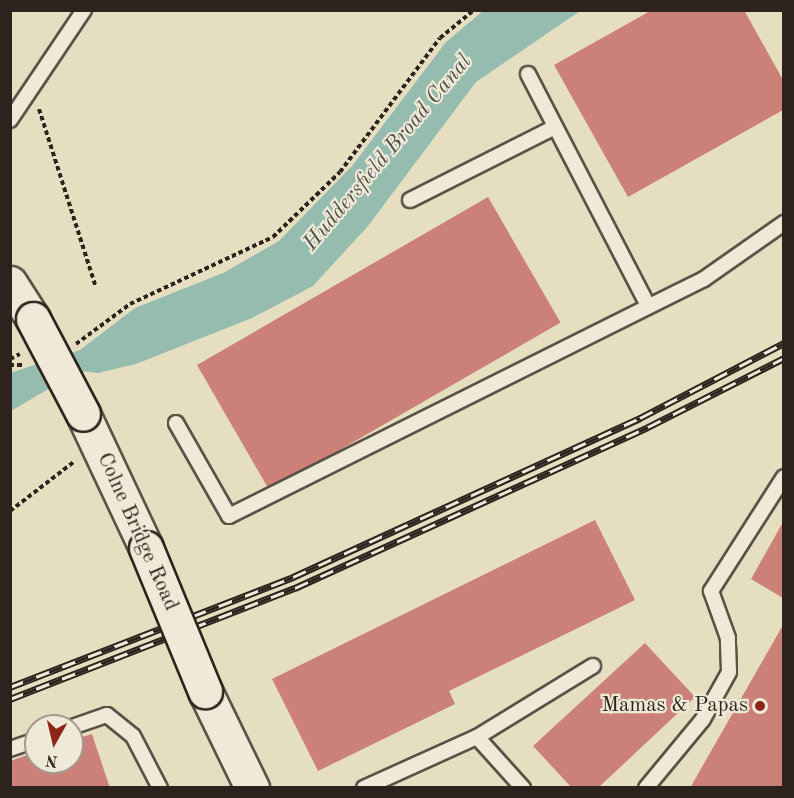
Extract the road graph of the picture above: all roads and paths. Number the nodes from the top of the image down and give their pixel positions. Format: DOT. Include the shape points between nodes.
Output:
graph roads {
  1 [pos="84,10"];
  2 [pos="474,10"];
  3 [pos="528,74"];
  4 [pos="32,88"];
  5 [pos="10,120"];
  6 [pos="555,127"];
  7 [pos="410,200"];
  8 [pos="783,223"];
  9 [pos="10,283"];
  10 [pos="95,285"];
  11 [pos="647,304"];
  12 [pos="68,348"];
  13 [pos="10,365"];
  14 [pos="32,366"];
  15 [pos="176,423"];
  16 [pos="89,426"];
  17 [pos="783,477"];
  18 [pos="10,511"];
  19 [pos="592,666"];
  20 [pos="84,723"];
  21 [pos="477,737"];
  22 [pos="160,788"];
  23 [pos="252,788"];
  24 [pos="364,788"];
  25 [pos="523,788"];
  26 [pos="646,788"];
  1 -- 4 [label="lane"];
  2 -- 12 [label="path" via="440,38 340,172 273,237 130,303"];
  3 -- 6 [label="lane"];
  4 -- 5 [label="lane"];
  4 -- 10 [label="path"];
  6 -- 7 [label="lane"];
  6 -- 11 [label="lane"];
  8 -- 11 [label="lane" via="704,279"];
  9 -- 16 [label="main road, Colne Bridge Road, bridge"];
  11 -- 15 [label="lane" via="229,516"];
  13 -- 14 [label="path"];
  16 -- 18 [label="path" via="75,461"];
  16 -- 23 [label="main road, Colne Bridge Road, bridge" via="146,548 205,691"];
  17 -- 26 [label="lane" via="711,591 728,639 729,672 703,719"];
  19 -- 21 [label="lane"];
  20 -- 22 [label="lane" via="107,715 134,736"];
  21 -- 24 [label="lane"];
  21 -- 25 [label="lane"];
}
